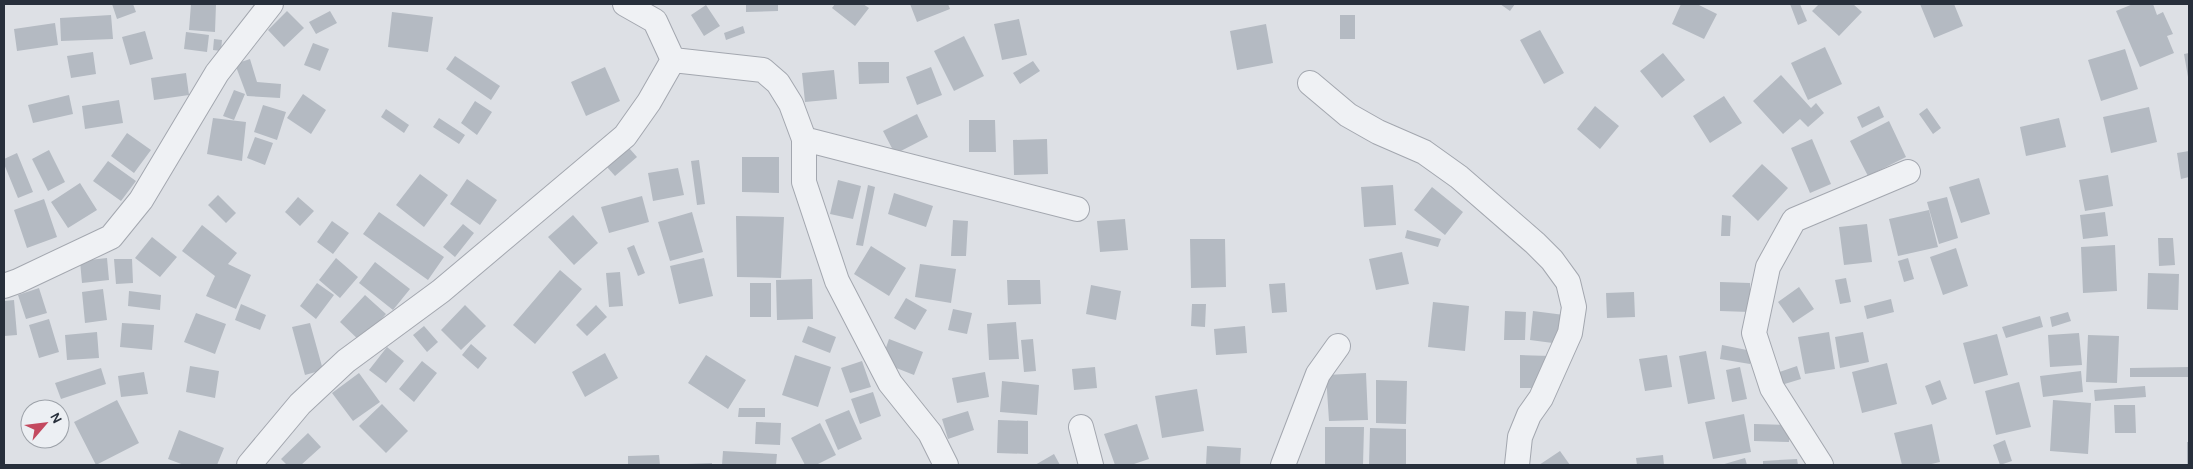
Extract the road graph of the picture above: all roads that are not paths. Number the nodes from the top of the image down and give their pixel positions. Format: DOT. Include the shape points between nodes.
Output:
graph roads {
  1 [pos="271,4"];
  2 [pos="624,4"];
  3 [pos="673,60"];
  4 [pos="1310,83"];
  5 [pos="804,139"];
  6 [pos="1908,172"];
  7 [pos="1077,209"];
  8 [pos="4,286"];
  9 [pos="1338,346"];
  10 [pos="1082,427"];
  11 [pos="249,465"];
  12 [pos="946,465"];
  13 [pos="1091,465"];
  14 [pos="1283,465"];
  15 [pos="1517,465"];
  16 [pos="1821,465"];
  1 -- 8 [label="street" via="217,73 141,200 112,237"];
  2 -- 3 [label="street" via="655,21"];
  3 -- 5 [label="street" via="763,70 778,83 791,104"];
  3 -- 11 [label="street" via="625,136 441,291 346,361 300,404"];
  4 -- 15 [label="street" via="1348,115 1424,152 1459,177 1535,243 1568,282 1574,307 1570,333 1520,437"];
  5 -- 7 [label="street"];
  5 -- 12 [label="street" via="804,182 837,281 890,384 930,433"];
  6 -- 16 [label="street" via="1794,220 1768,267 1754,333 1772,388"];
  9 -- 14 [label="street" via="1318,374"];
  10 -- 13 [label="street"];
}
